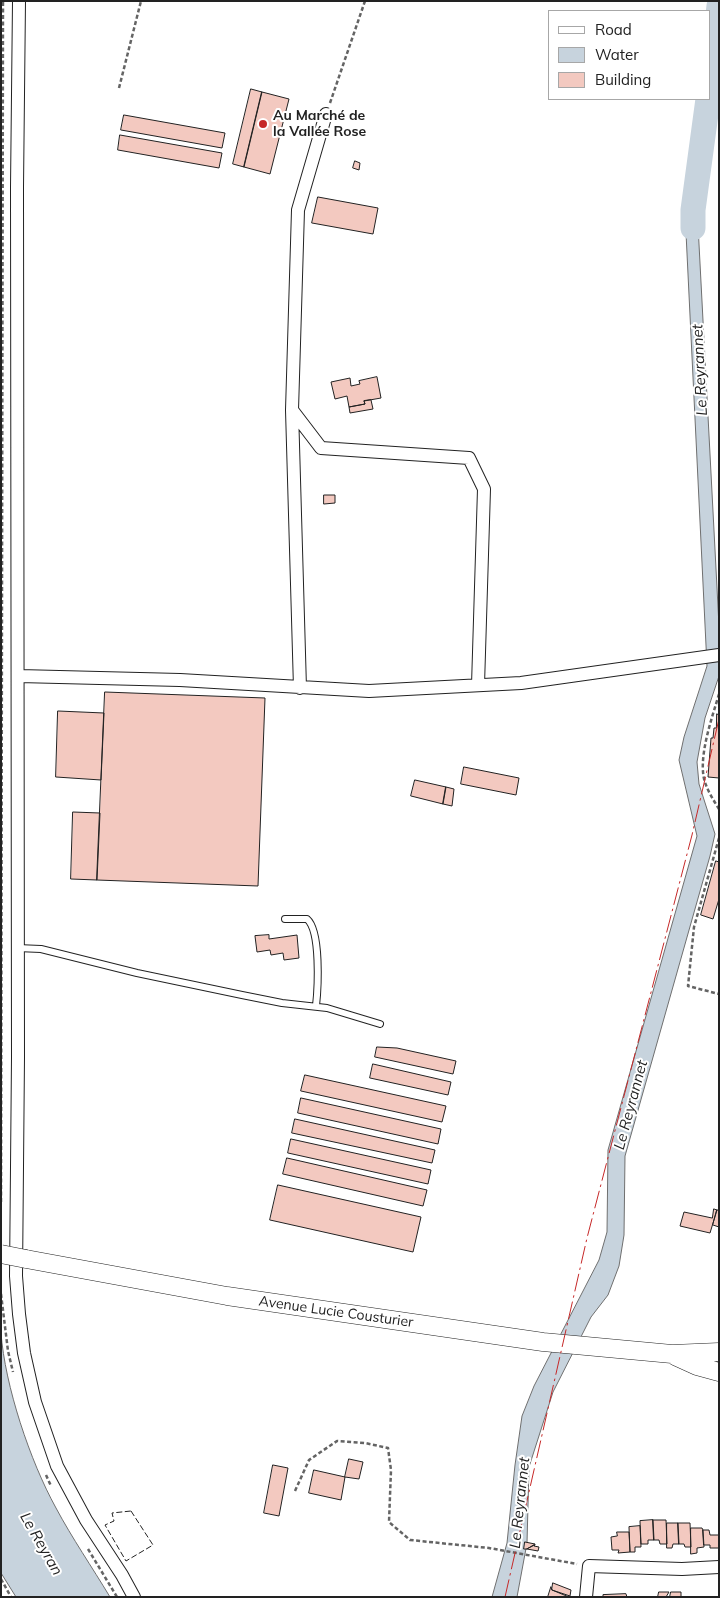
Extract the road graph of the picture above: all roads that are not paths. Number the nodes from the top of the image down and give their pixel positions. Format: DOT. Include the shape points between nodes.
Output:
graph roads {
  1 [pos="19,1"];
  2 [pos="326,114"];
  3 [pos="292,410"];
  4 [pos="719,655"];
  5 [pos="19,676"];
  6 [pos="478,685"];
  7 [pos="300,688"];
  8 [pos="285,919"];
  9 [pos="17,948"];
  10 [pos="316,1006"];
  11 [pos="380,1024"];
  12 [pos="1,1254"];
  13 [pos="719,1352"];
  14 [pos="672,1354"];
  15 [pos="719,1372"];
  16 [pos="719,1567"];
  17 [pos="134,1597"];
  18 [pos="586,1597"];
  1 -- 5 [label="street"];
  2 -- 3 [label="street" via="298,210"];
  3 -- 6 [label="street" via="321,448 469,458 484,489"];
  3 -- 7 [label="street"];
  4 -- 6 [label="street" via="521,683"];
  5 -- 7 [label="street" via="180,680"];
  5 -- 9 [label="street"];
  6 -- 7 [label="street" via="369,691"];
  8 -- 10 [label="lane" via="306,919 312,927 317,966"];
  9 -- 10 [label="lane" via="41,949 242,995"];
  9 -- 17 [label="street" via="16,1276 24,1353 35,1402 57,1466"];
  10 -- 11 [label="lane"];
  12 -- 14 [label="main road, Avenue Lucie Cousturier, bridge" via="227,1296 543,1342"];
  13 -- 14 [label="main road, Avenue Lucie Cousturier"];
  14 -- 15 [label="main road, Avenue Lucie Cousturier"];
  16 -- 18 [label="street" via="589,1566"];
}
